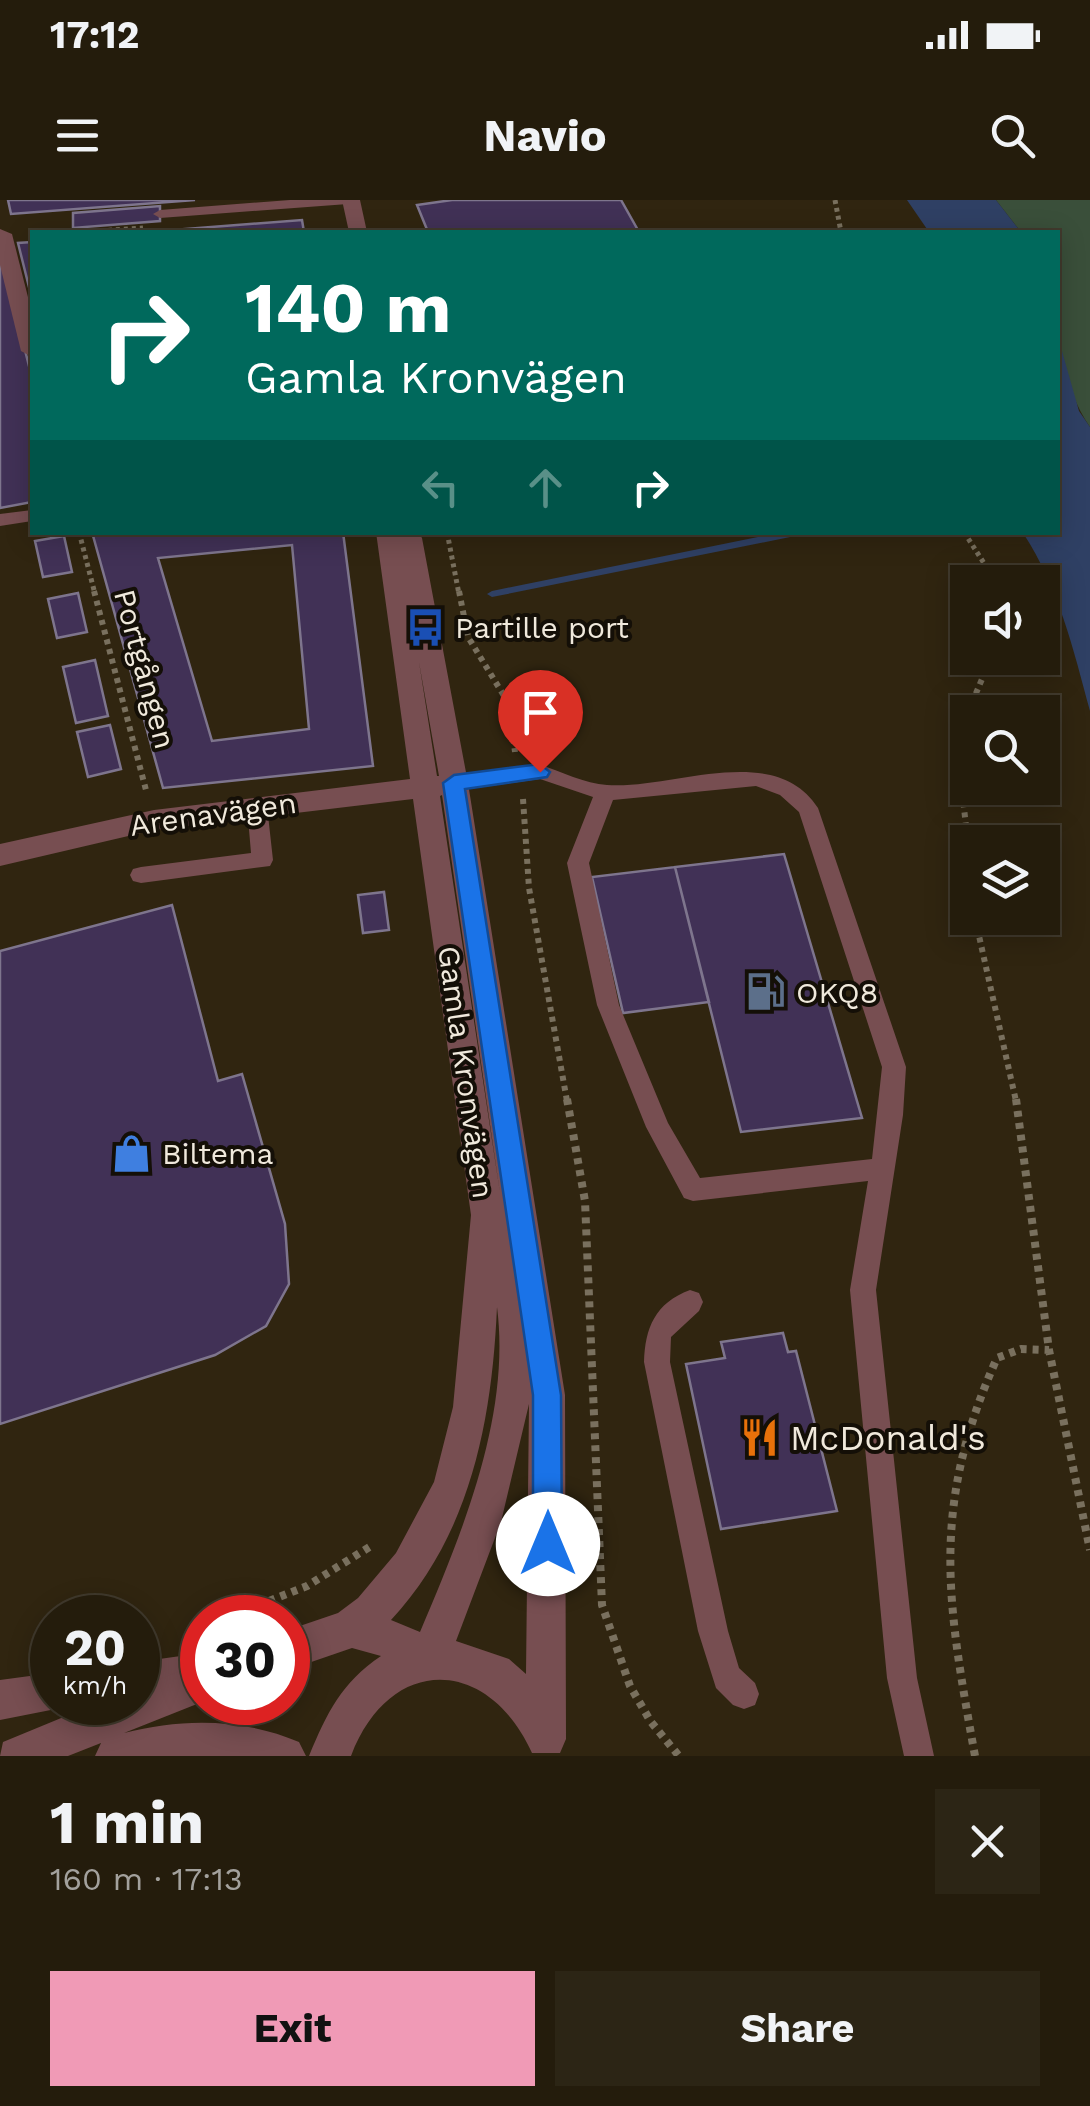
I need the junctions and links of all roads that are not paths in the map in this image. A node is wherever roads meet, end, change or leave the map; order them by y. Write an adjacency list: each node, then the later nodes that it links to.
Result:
1 (350, 200): 2 (lane); 5 (street)
2 (333, 201): 3 (lane); 4 (street)
3 (160, 214)
4 (338, 230)
5 (358, 230)
6 (1, 234): 7 (street)
7 (30, 344)
8 (30, 516): 9 (lane)
9 (0, 520)
10 (389, 535): 12 (street, Gamla Kronvägen)
11 (409, 535): 12 (street, Gamla Kronvägen)
12 (441, 786): 13 (lane); 14 (street, Arenavägen); 18 (street, Gamla Kronvägen); 27 (street, Gamla Kronvägen)
13 (606, 794): 17 (lane); 17 (lane)
14 (257, 806): 15 (street, Arenavägen); 16 (lane)
15 (0, 854)
16 (141, 875)
17 (880, 1169): 32 (lane)
18 (486, 1212): 20 (street); 22 (street, Gamla Kronvägen)
19 (690, 1302): 24 (lane)
20 (351, 1628): 21 (street); 22 (street)
21 (310, 1642)
22 (429, 1658): 27 (street); 31 (street)
23 (180, 1691): 28 (street)
24 (744, 1694)
25 (30, 1696): 26 (street)
26 (0, 1700)
27 (547, 1748)
28 (17, 1756)
29 (116, 1756): 30 (street)
30 (285, 1756)
31 (330, 1756)
32 (919, 1756)

